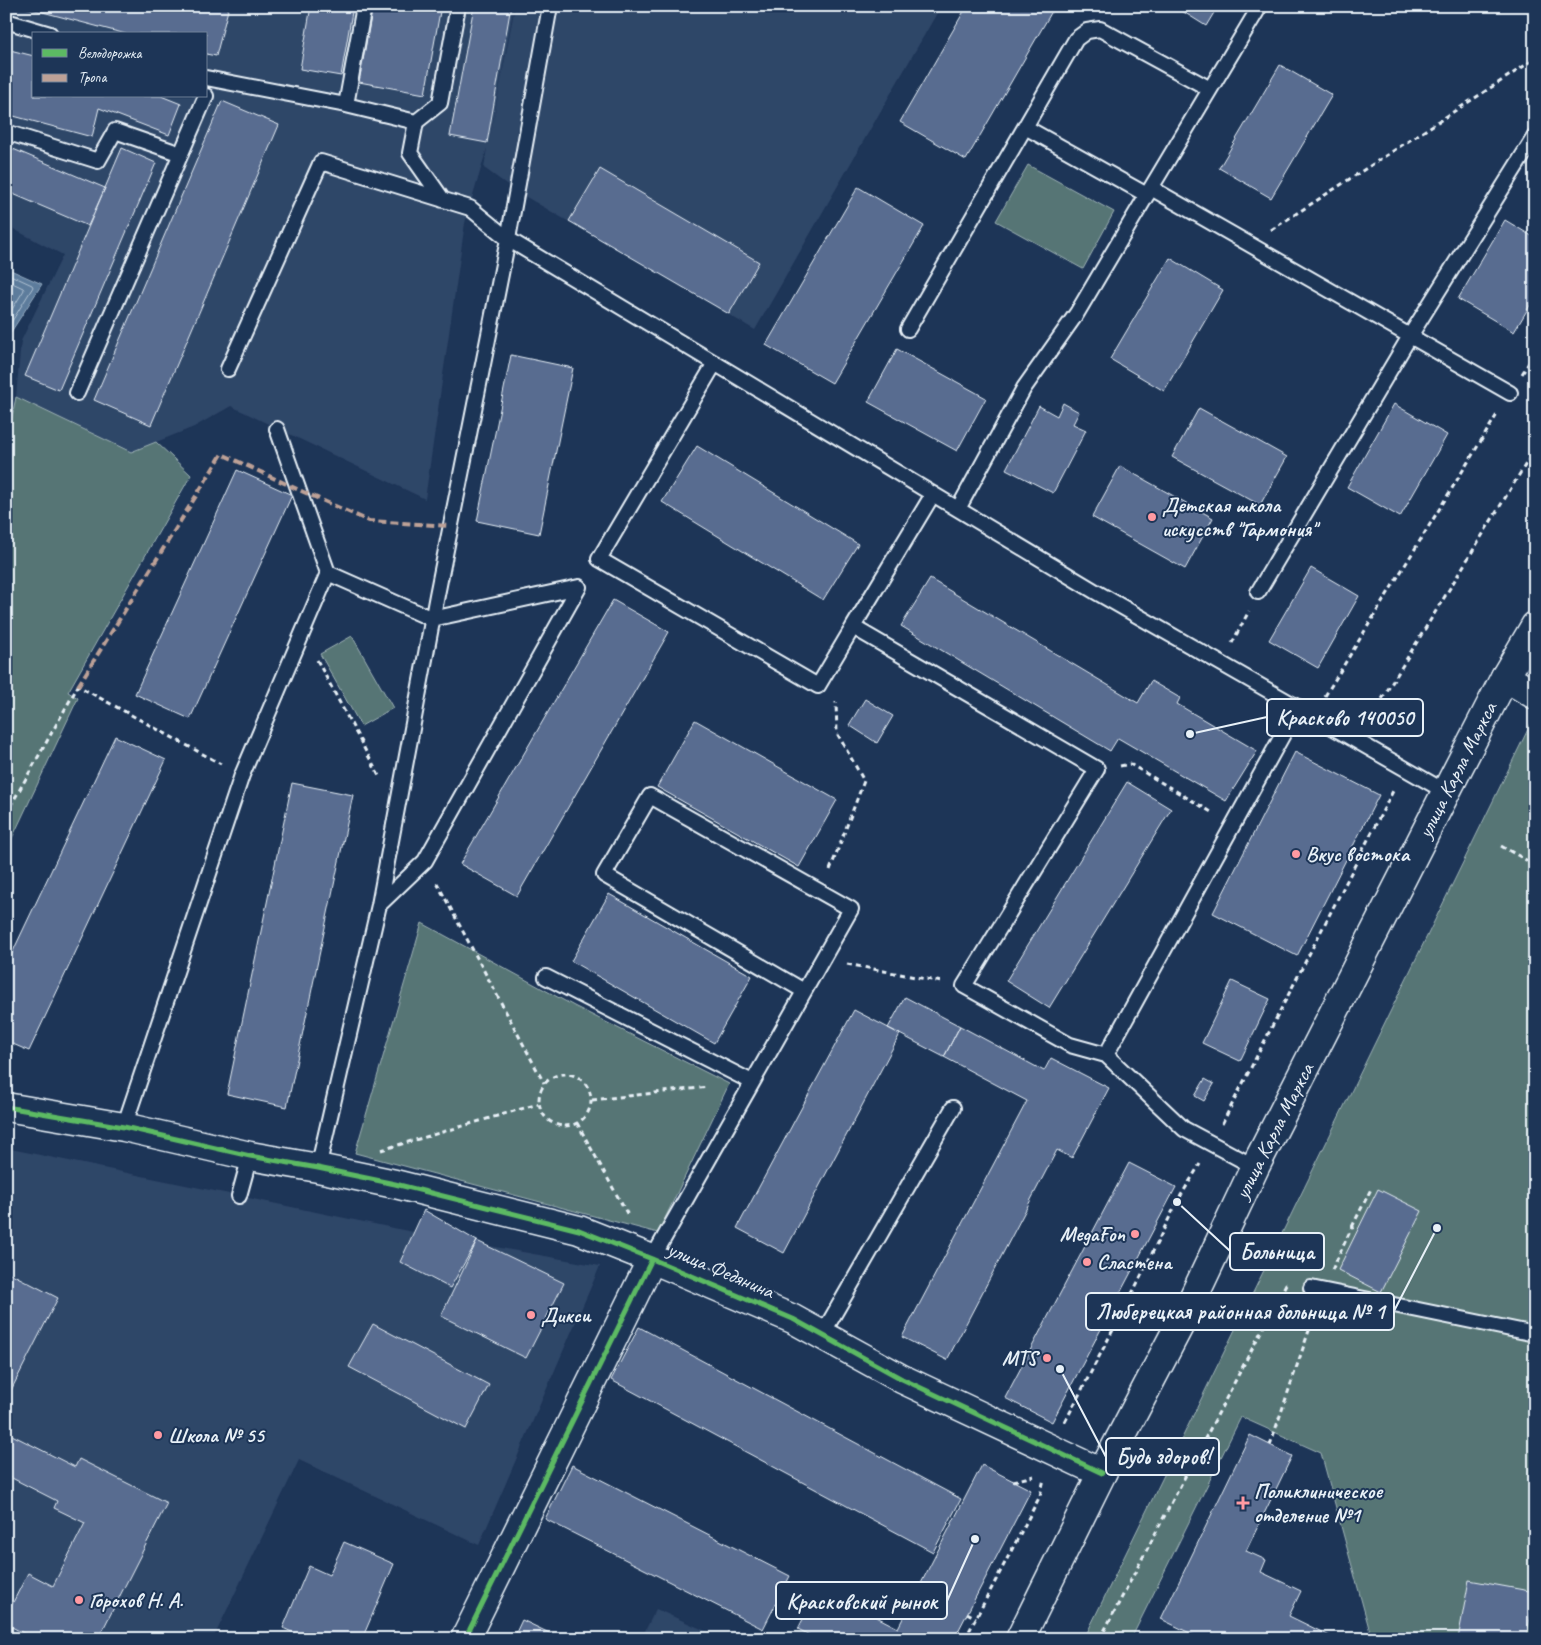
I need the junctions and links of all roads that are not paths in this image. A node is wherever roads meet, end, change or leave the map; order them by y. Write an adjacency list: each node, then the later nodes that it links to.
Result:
1 (364, 6): 10 (lane)
2 (458, 6): 11 (lane)
3 (550, 6): 18 (lane)
4 (1260, 6): 8 (lane)
5 (6, 21): 6 (lane)
6 (43, 32)
7 (210, 79): 10 (lane)
8 (1210, 90): 12 (lane); 16 (lane)
9 (205, 98): 15 (lane)
10 (346, 105): 11 (lane)
11 (416, 122): 17 (lane)
12 (1025, 127): 16 (lane); 19 (lane)
13 (6, 132): 15 (lane)
14 (1535, 136): 20 (lane)
15 (181, 154): 23 (lane)
16 (1149, 192): 20 (lane); 27 (lane)
17 (443, 200): 18 (lane); 22 (lane)
18 (508, 239): 21 (lane); 30 (lane)
19 (908, 329)
20 (1410, 336): 24 (lane); 29 (lane)
21 (715, 363): 26 (lane); 32 (lane)
22 (228, 369)
23 (77, 392)
24 (1510, 393)
25 (278, 429): 28 (lane)
26 (933, 494): 27 (lane); 32 (lane)
27 (958, 509): 35 (lane)
28 (328, 573): 30 (lane); 44 (lane)
29 (1258, 592)
30 (432, 619): 37 (lane); 37 (lane)
31 (1535, 626): 33 (street, улица Карла Маркса)
32 (853, 627): 40 (lane)
33 (1505, 677): 34 (street); 36 (street, улица Карла Маркса)
34 (1535, 695)
35 (1298, 707): 36 (lane); 40 (lane)
36 (1446, 792): 46 (street, улица Карла Маркса)
37 (379, 905): 47 (lane)
38 (546, 977): 41 (lane)
39 (804, 991): 39 (lane, улица Федянина); 41 (lane, улица Федянина)
40 (1106, 1055): 46 (lane)
41 (752, 1082): 49 (lane, улица Федянина)
42 (6, 1107): 44 (street)
43 (954, 1108): 52 (lane)
44 (124, 1127): 45 (street)
45 (250, 1156): 47 (street); 48 (lane)
46 (1255, 1167): 53 (street, улица Карла Маркса)
47 (318, 1168): 49 (street)
48 (239, 1196)
49 (652, 1259): 52 (street, улица Федянина); 54 (street, улица Федянина)
50 (1316, 1290): 51 (lane)
51 (1535, 1334)
52 (822, 1335): 53 (street, улица Федянина)
53 (1102, 1473): 55 (street, улица Карла Маркса)
54 (465, 1639)
55 (1020, 1639)

